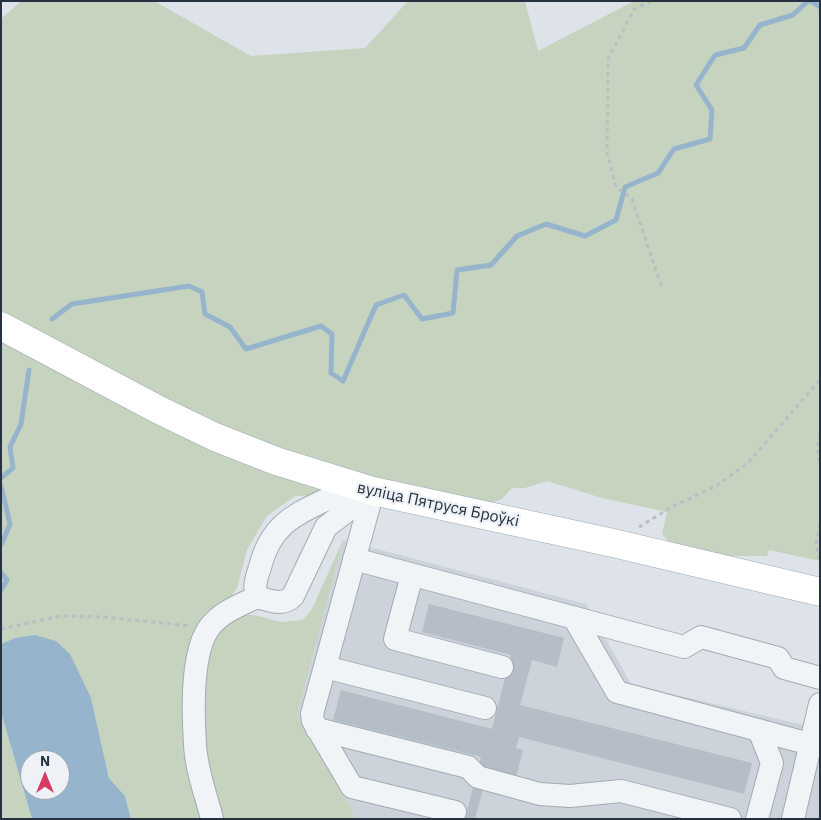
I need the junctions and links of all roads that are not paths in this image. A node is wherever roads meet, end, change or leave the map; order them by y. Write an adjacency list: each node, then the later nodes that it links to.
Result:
1 (1, 326): 2 (main road, вуліца Пятруся Броўкі)
2 (362, 488): 3 (lane); 5 (main road, вуліца Пятруся Броўкі); 6 (lane); 6 (lane)
3 (354, 559): 4 (lane); 8 (lane)
4 (412, 575): 7 (lane); 9 (lane)
5 (817, 579)
6 (257, 597): 17 (lane)
7 (574, 618): 10 (lane); 14 (lane)
8 (325, 667): 12 (lane); 13 (lane)
9 (502, 667)
10 (820, 678)
11 (820, 704): 15 (lane)
12 (485, 708)
13 (317, 729): 16 (lane); 18 (lane)
14 (759, 730): 15 (lane); 19 (lane)
15 (810, 744): 20 (lane)
16 (455, 812)
17 (212, 819)
18 (730, 819)
19 (757, 819)
20 (793, 819)

